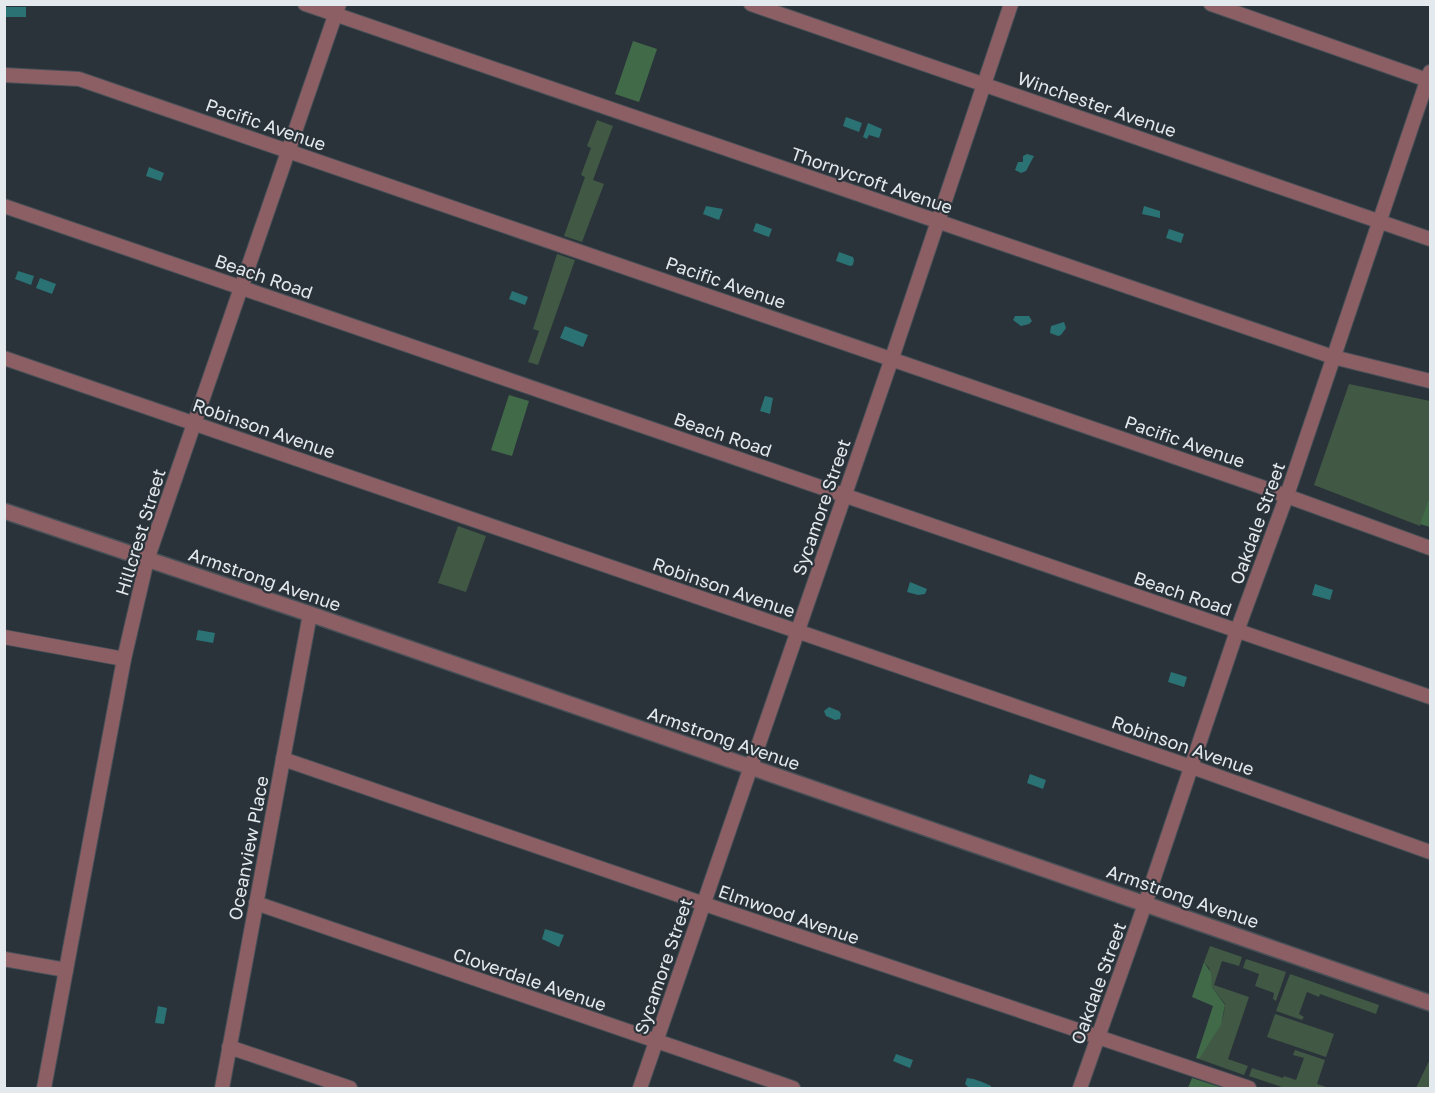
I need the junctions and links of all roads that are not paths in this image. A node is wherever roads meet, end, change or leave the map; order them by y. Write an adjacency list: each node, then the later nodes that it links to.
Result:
1 (305, 4): 5 (street, Thornycroft Avenue)
2 (751, 4): 8 (street, Winchester Avenue)
3 (1011, 4): 8 (street, Sycamore Street)
4 (1211, 4): 7 (street)
5 (337, 10): 9 (street, Hillcrest Street); 11 (street, Thornycroft Avenue)
6 (4, 75): 9 (street, Pacific Avenue)
7 (1430, 77): 12 (street, Oakdale Street)
8 (984, 85): 11 (street, Sycamore Street); 12 (street, Winchester Avenue)
9 (288, 151): 14 (street, Hillcrest Street); 17 (street, Pacific Avenue)
10 (4, 206): 14 (street, Beach Road)
11 (937, 221): 15 (street, Thornycroft Avenue); 17 (street, Sycamore Street)
12 (1380, 221): 13 (street, Winchester Avenue); 15 (street, Oakdale Street)
13 (1431, 239)
14 (241, 287): 19 (street, Hillcrest Street); 20 (street, Beach Road)
15 (1333, 357): 18 (street, Thornycroft Avenue); 21 (street, Oakdale Street)
16 (4, 358): 19 (street, Robinson Avenue)
17 (892, 358): 20 (street, Sycamore Street); 21 (street, Pacific Avenue)
18 (1431, 381)
19 (195, 423): 24 (street, Hillcrest Street); 26 (street, Robinson Avenue)
20 (845, 495): 26 (street, Sycamore Street); 27 (street, Beach Road)
21 (1287, 495): 23 (street, Pacific Avenue); 27 (street, Oakdale Street)
22 (4, 511): 24 (street, Armstrong Avenue)
23 (1431, 548)
24 (147, 560): 25 (street, Armstrong Avenue); 29 (street, Hillcrest Street)
25 (310, 614): 31 (street, Oceanview Place); 33 (street, Armstrong Avenue)
26 (797, 631): 32 (street, Robinson Avenue); 33 (street, Sycamore Street)
27 (1237, 631): 30 (street, Beach Road); 32 (street, Oakdale Street)
28 (4, 637): 29 (street)
29 (124, 659): 39 (street, Hillcrest Street)
30 (1431, 697)
31 (283, 759): 35 (street, Oceanview Place); 36 (street, Elmwood Avenue)
32 (1192, 767): 34 (street, Robinson Avenue); 37 (street, Oakdale Street)
33 (750, 768): 36 (street, Sycamore Street); 37 (street, Armstrong Avenue)
34 (1431, 852)
35 (256, 903): 42 (street, Cloverdale Avenue); 43 (street, Oceanview Place)
36 (704, 904): 41 (street, Elmwood Avenue); 42 (street, Sycamore Street)
37 (1145, 904): 40 (street, Armstrong Avenue); 41 (street, Oakdale Street)
38 (4, 959): 39 (street)
39 (66, 970): 44 (street, Hillcrest Street)
40 (1431, 1003)
41 (1097, 1038): 49 (street, Oakdale Street); 50 (street, Elmwood Avenue)
42 (656, 1041): 47 (street, Sycamore Street); 48 (street, Cloverdale Avenue)
43 (229, 1047): 45 (street, Oceanview Place); 46 (street)
44 (44, 1089)
45 (222, 1089)
46 (350, 1089)
47 (640, 1089)
48 (793, 1089)
49 (1080, 1089)
50 (1249, 1089)

